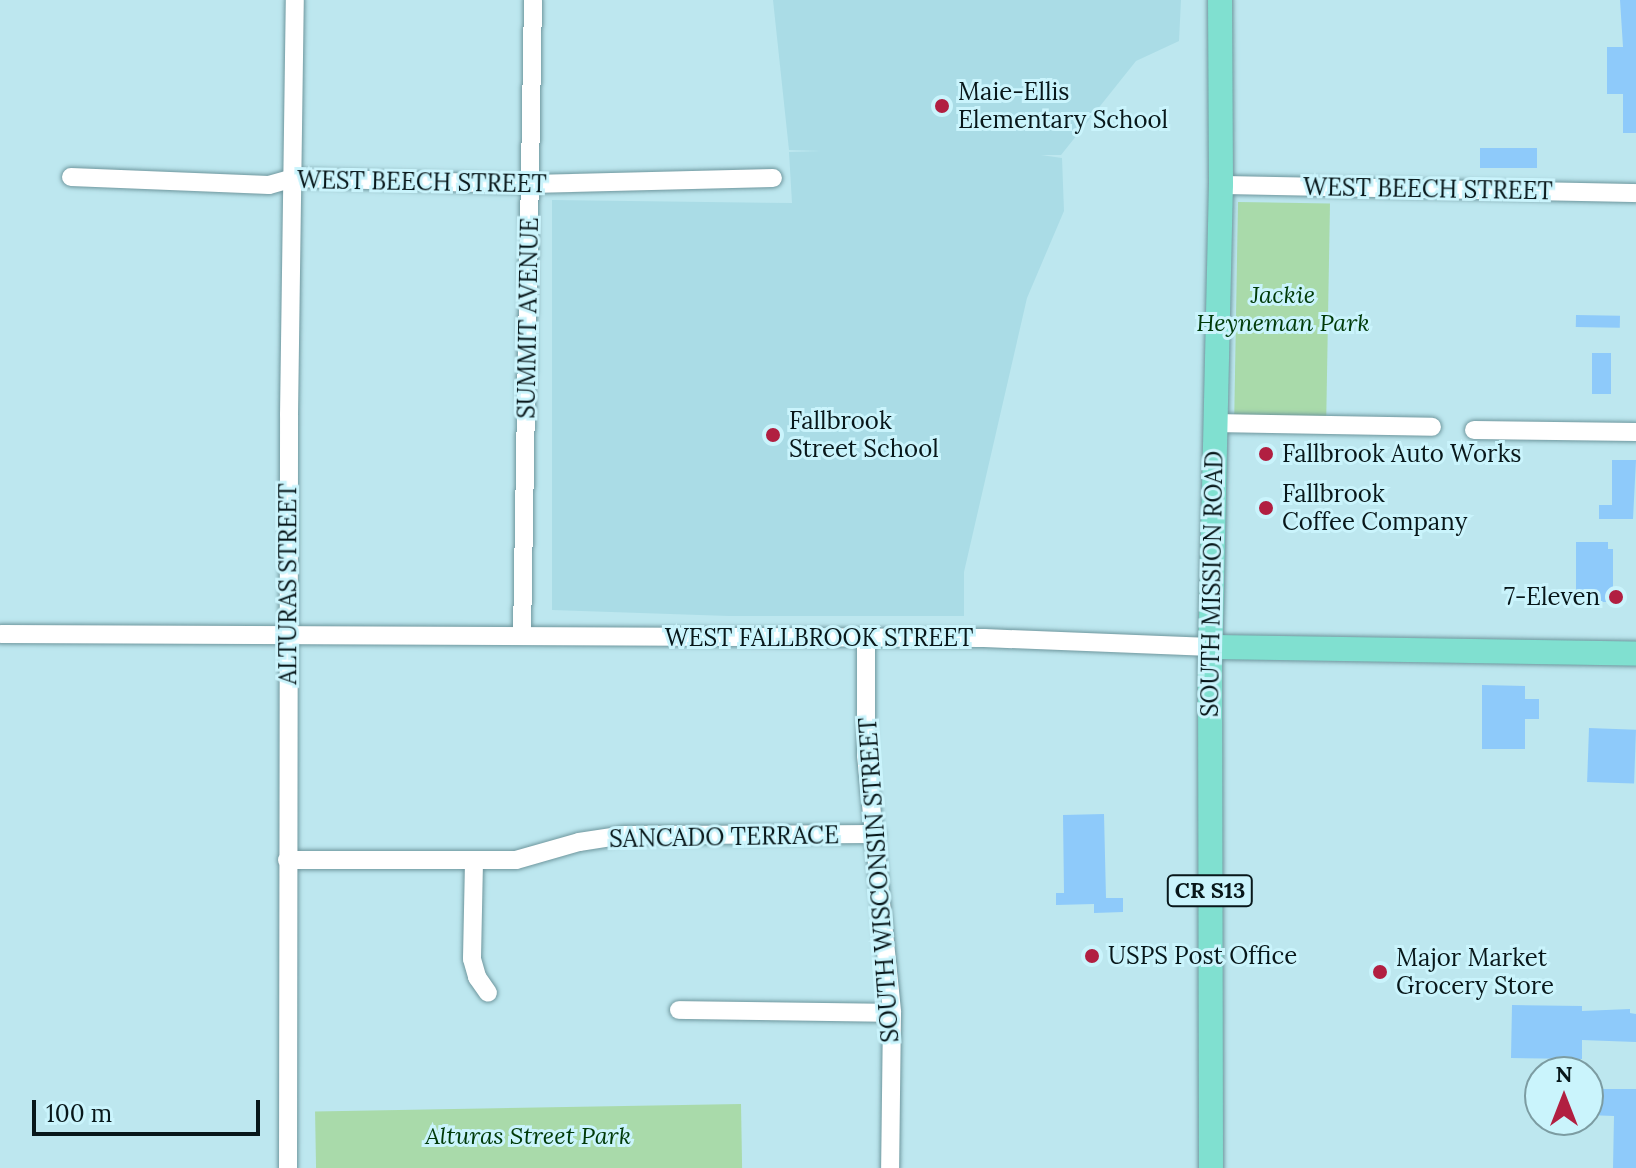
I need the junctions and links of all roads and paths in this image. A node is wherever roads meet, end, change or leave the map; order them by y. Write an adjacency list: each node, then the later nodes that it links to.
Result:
1 (295, 0): 5 (street, ALTURAS STREET)
2 (533, 0): 7 (street, SUMMIT AVENUE)
3 (1220, 0): 8 (main road, SOUTH MISSION ROAD / CR S13)
4 (71, 177): 5 (street, WEST BEECH STREET)
5 (294, 178): 7 (street, WEST BEECH STREET); 14 (street, ALTURAS STREET)
6 (773, 178): 7 (street, WEST BEECH STREET)
7 (530, 184): 16 (street, SUMMIT AVENUE)
8 (1221, 185): 9 (street, WEST BEECH STREET); 10 (main road, SOUTH MISSION ROAD / CR S13)
9 (1636, 193)
10 (1213, 423): 11 (street); 18 (main road, SOUTH MISSION ROAD / CR S13)
11 (1432, 427)
12 (1474, 430): 13 (street)
13 (1636, 432)
14 (289, 633): 15 (street, WEST FALLBROOK STREET); 16 (street, WEST FALLBROOK STREET); 21 (street, ALTURAS STREET)
15 (1, 634)
16 (522, 635): 17 (street, WEST FALLBROOK STREET)
17 (866, 639): 18 (street, WEST FALLBROOK STREET); 20 (street, SOUTH WISCONSIN STREET)
18 (1211, 647): 19 (main road, WEST FALLBROOK STREET); 28 (main road, SOUTH MISSION ROAD / CR S13)
19 (1636, 654)
20 (876, 834): 22 (street, SANCADO TERRACE); 25 (street, SOUTH WISCONSIN STREET)
21 (287, 860): 22 (street, SANCADO TERRACE); 26 (street, ALTURAS STREET)
22 (474, 862): 23 (street)
23 (488, 993)
24 (679, 1010): 25 (street)
25 (892, 1013): 27 (street, SOUTH WISCONSIN STREET)
26 (288, 1168)
27 (890, 1168)
28 (1211, 1168)

